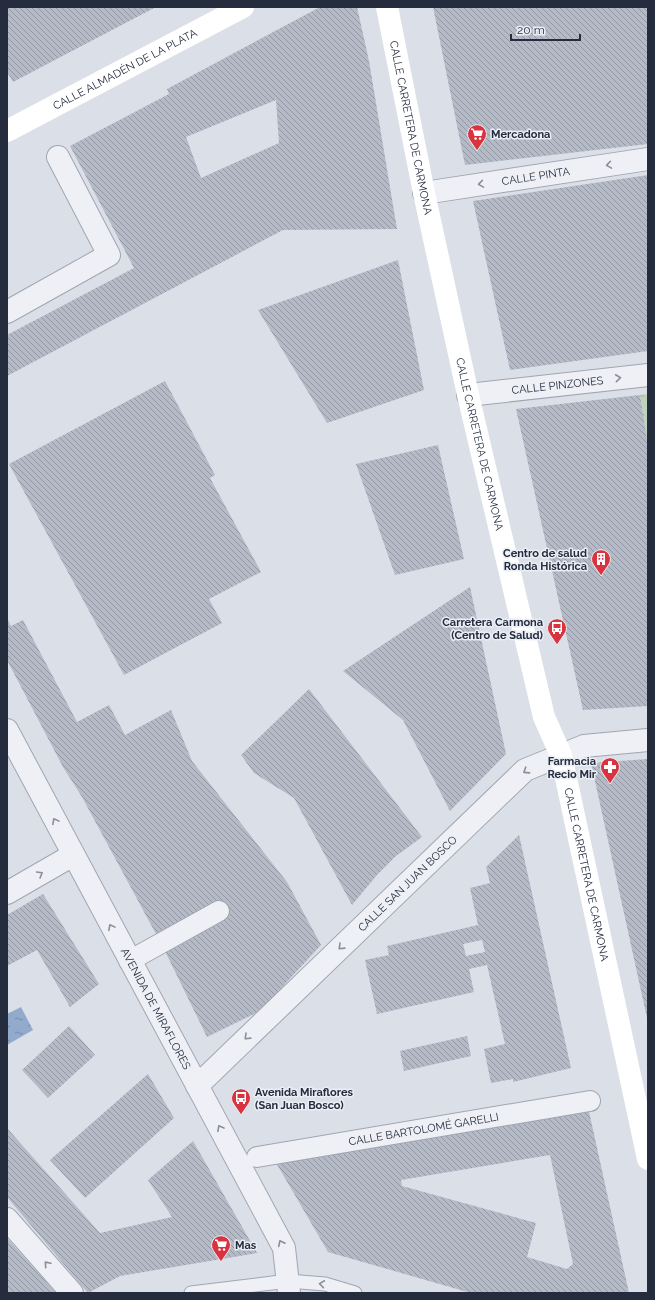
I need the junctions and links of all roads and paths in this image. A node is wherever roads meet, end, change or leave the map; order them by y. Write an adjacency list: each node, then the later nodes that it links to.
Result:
1 (243, 7): 3 (main road, CALLE ALMADÉN DE LA PLATA)
2 (387, 7): 6 (main road, CALLE CARRETERA DE CARMONA)
3 (7, 131)
4 (58, 157): 7 (street)
5 (648, 159): 6 (street, CALLE PINTA, one-way to 6)
6 (424, 193): 9 (main road, CALLE CARRETERA DE CARMONA)
7 (7, 312)
8 (648, 375): 9 (street, CALLE PINZONES, one-way to 8)
9 (468, 395): 12 (main road, CALLE CARRETERA DE CARMONA)
10 (7, 730): 13 (street, AVENIDA DE MIRAFLORES, one-way to 10)
11 (648, 740): 12 (street, CALLE SAN JUAN BOSCO)
12 (561, 755): 17 (street, CALLE SAN JUAN BOSCO, one-way to 17); 20 (main road, CALLE CARRETERA DE CARMONA)
13 (73, 855): 14 (street, one-way to 13); 16 (street, AVENIDA DE MIRAFLORES, one-way to 13)
14 (7, 893)
15 (219, 911): 16 (street)
16 (129, 961): 17 (street, AVENIDA DE MIRAFLORES)
17 (197, 1086): 22 (street, AVENIDA DE MIRAFLORES, one-way to 17)
18 (590, 1101): 19 (street, CALLE BARTOLOMÉ GARELLI)
19 (257, 1157)
20 (648, 1159)
21 (7, 1219): 23 (street, one-way to 21)
22 (288, 1287): 24 (lane); 25 (lane, one-way to 22)
23 (72, 1293)
24 (191, 1293)
25 (355, 1293)

